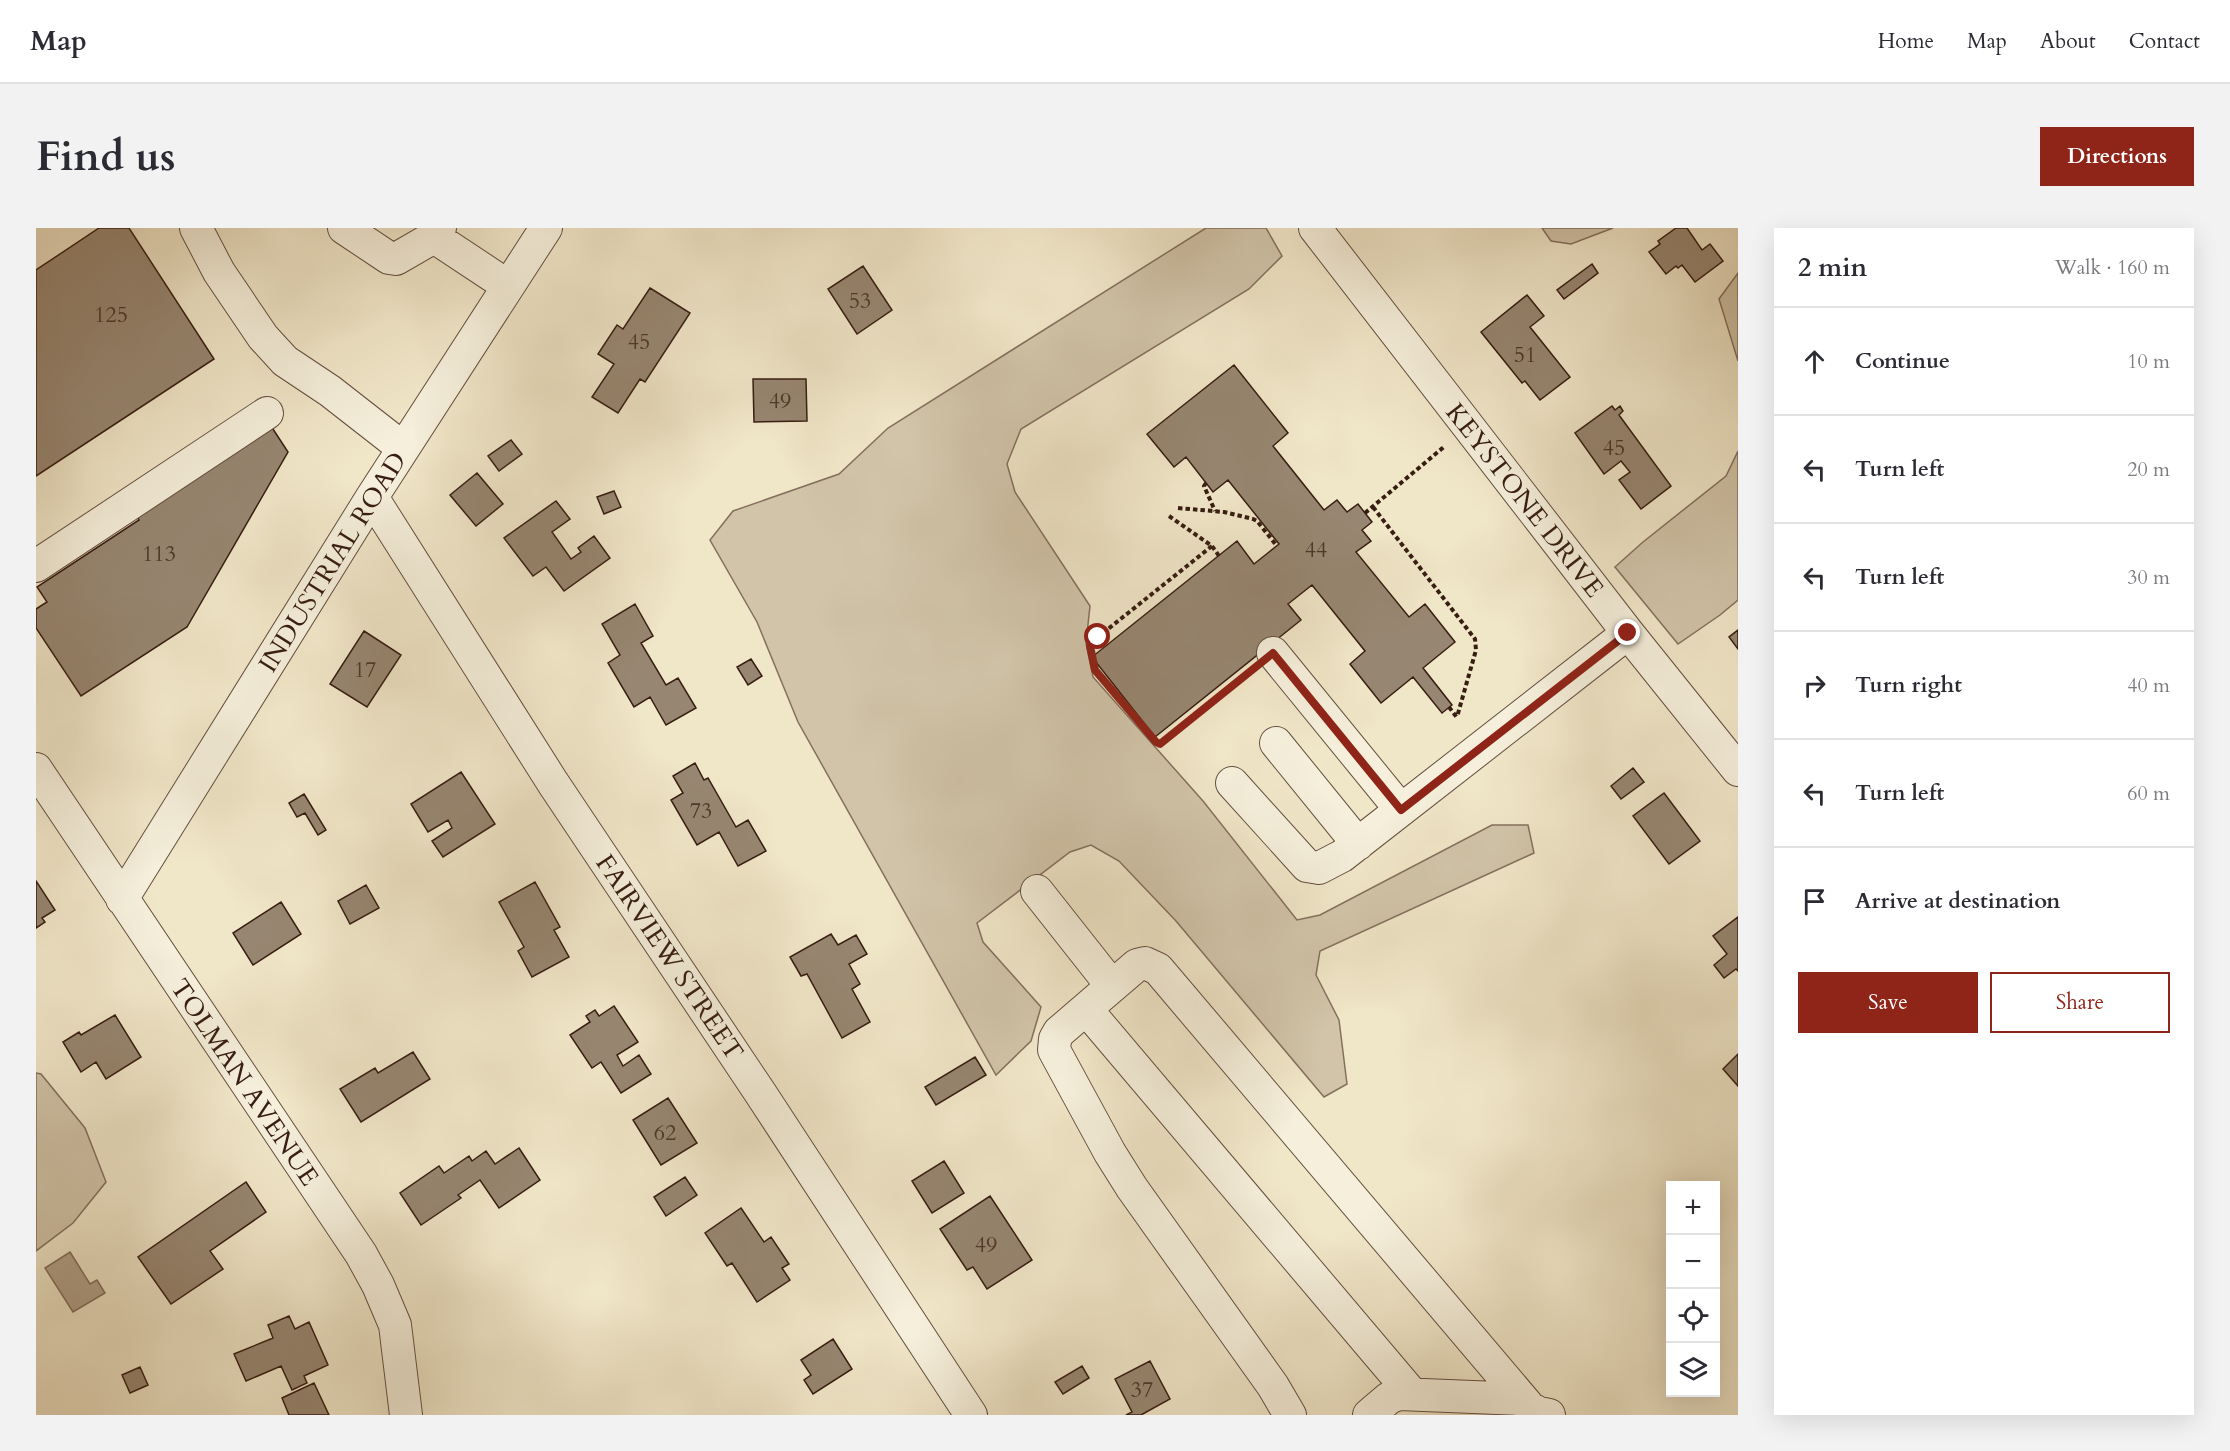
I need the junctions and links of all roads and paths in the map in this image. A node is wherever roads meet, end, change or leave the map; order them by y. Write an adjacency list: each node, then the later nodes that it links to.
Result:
1 (196, 228): 9 (street)
2 (344, 228): 5 (street)
3 (546, 228): 6 (street, INDUSTRIAL ROAD)
4 (1315, 228): 8 (street, KEYSTONE DRIVE)
5 (437, 233): 6 (street)
6 (508, 286): 9 (street, INDUSTRIAL ROAD)
7 (267, 413): 18 (street)
8 (1468, 426): 12 (path); 19 (street, KEYSTONE DRIVE)
9 (403, 448): 11 (street, INDUSTRIAL ROAD)
10 (1206, 483): 13 (path)
11 (372, 497): 29 (street, INDUSTRIAL ROAD); 35 (street, FAIRVIEW STREET)
12 (1373, 507): 14 (path); 21 (path)
13 (1215, 511): 15 (path); 16 (path)
14 (1365, 513)
15 (1212, 546): 17 (path); 20 (path)
16 (1277, 546)
17 (1219, 556)
18 (36, 566)
19 (1628, 633): 24 (street, KEYSTONE DRIVE); 26 (street)
20 (1273, 653): 26 (street)
21 (1456, 717)
22 (1276, 743): 27 (street)
23 (36, 769): 29 (street, TOLMAN AVENUE)
24 (1738, 770)
25 (1232, 783): 27 (street)
26 (1401, 810): 27 (street)
27 (1358, 843)
28 (1037, 891): 30 (street)
29 (122, 898): 34 (street, TOLMAN AVENUE)
30 (1112, 986): 31 (street); 33 (street)
31 (1086, 1009): 32 (street); 36 (street)
32 (1412, 1394): 33 (street); 37 (street)
33 (1522, 1399): 38 (street)
34 (405, 1415)
35 (971, 1415)
36 (1290, 1415)
37 (1369, 1415)
38 (1549, 1415)

